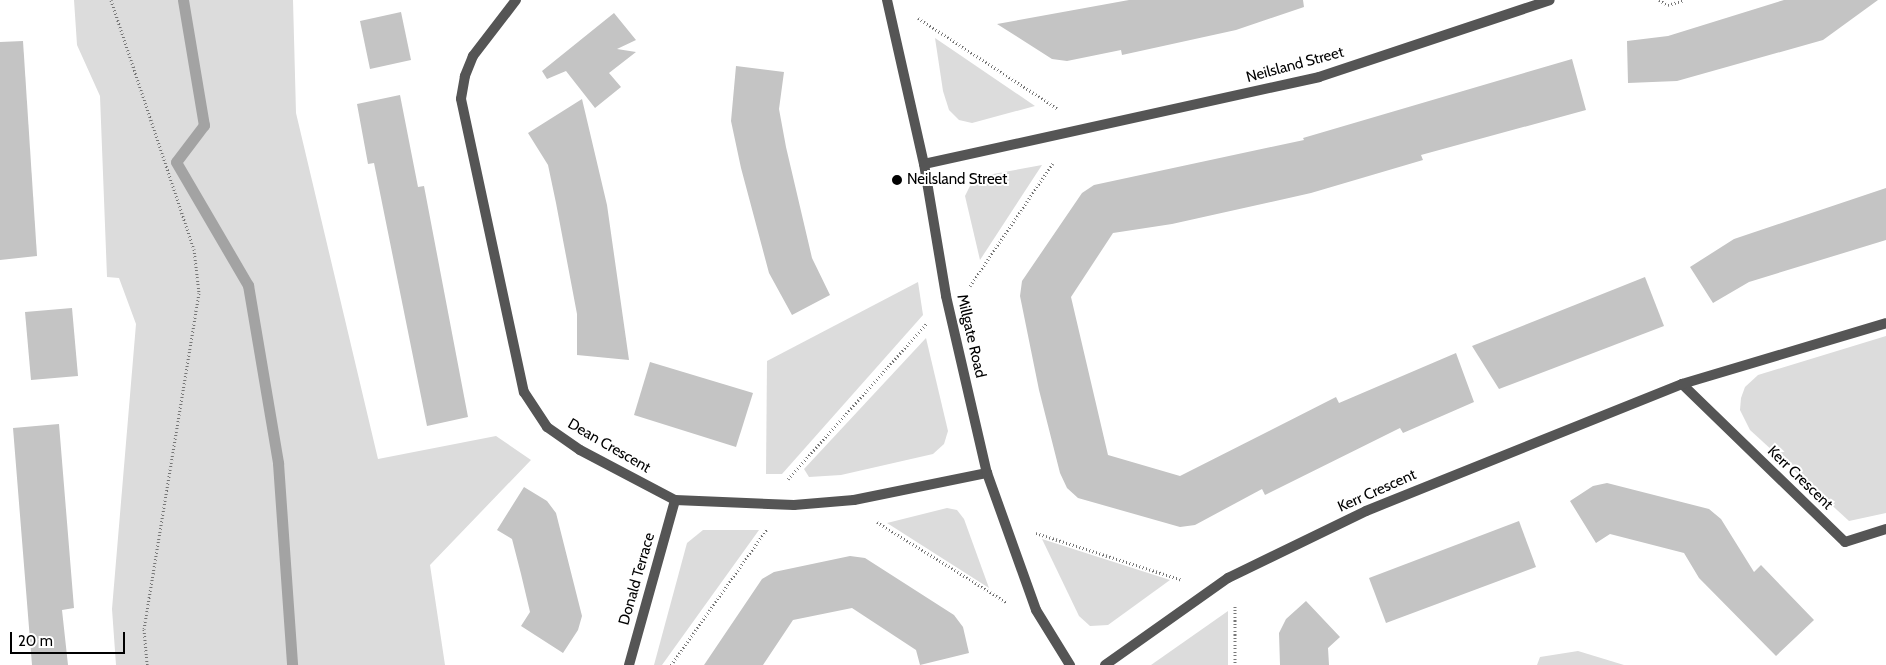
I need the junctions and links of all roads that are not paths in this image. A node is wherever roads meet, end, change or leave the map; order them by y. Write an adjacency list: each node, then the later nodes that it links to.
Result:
1 (516, 0): 8 (street, Dean Crescent)
2 (887, 0): 4 (street, Millgate Road)
3 (1550, 0): 4 (street, Neilsland Street)
4 (924, 164): 7 (street, Millgate Road)
5 (1886, 323): 6 (street, Kerr Crescent)
6 (1682, 384): 9 (street, Kerr Crescent); 12 (street, Kerr Crescent)
7 (987, 473): 8 (street, Dean Crescent); 11 (street, Millgate Road)
8 (675, 500): 10 (street, Donald Terrace)
9 (1886, 529)
10 (629, 665)
11 (1070, 665)
12 (1104, 665)

